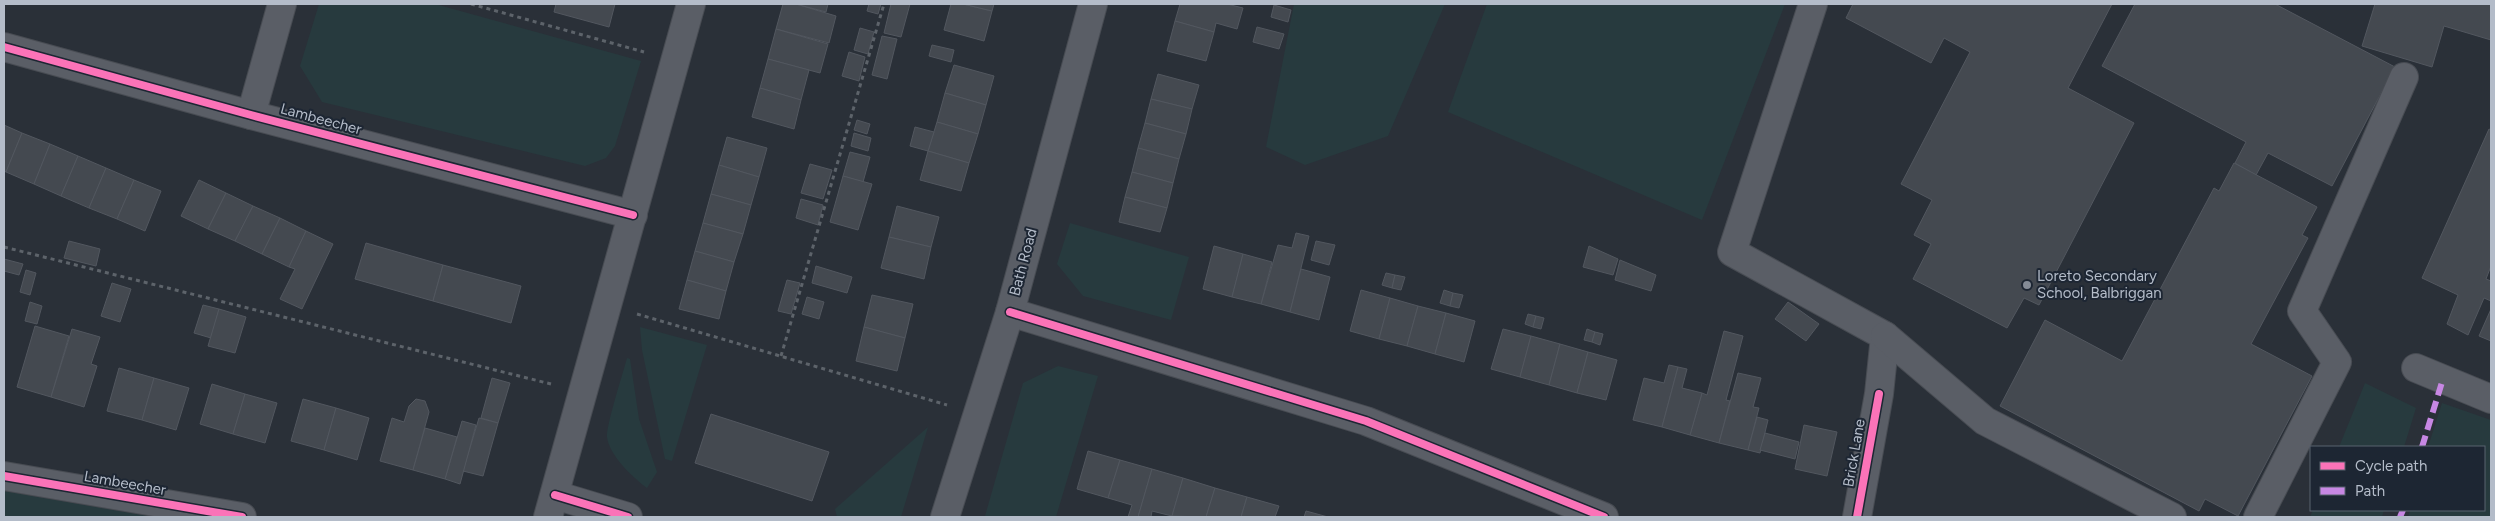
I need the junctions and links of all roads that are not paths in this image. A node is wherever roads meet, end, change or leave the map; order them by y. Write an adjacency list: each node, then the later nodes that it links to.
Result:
1 (282, 4): 7 (street)
2 (691, 4): 8 (street)
3 (1093, 4): 9 (street, Bath Road)
4 (1813, 4): 10 (street)
5 (4, 47): 7 (street, Lambeecher)
6 (2404, 77): 21 (street)
7 (251, 115): 8 (street, Lambeecher)
8 (632, 215): 14 (street)
9 (1010, 312): 17 (street, Bath Road); 18 (street)
10 (1885, 336): 19 (street, Brick Lane); 20 (street)
11 (2416, 368): 12 (street)
12 (2491, 399)
13 (4, 476): 15 (street, Lambeecher)
14 (552, 506): 16 (street)
15 (242, 517)
16 (628, 517)
17 (946, 517)
18 (1604, 517)
19 (1857, 517)
20 (2172, 517)
21 (2258, 517)

